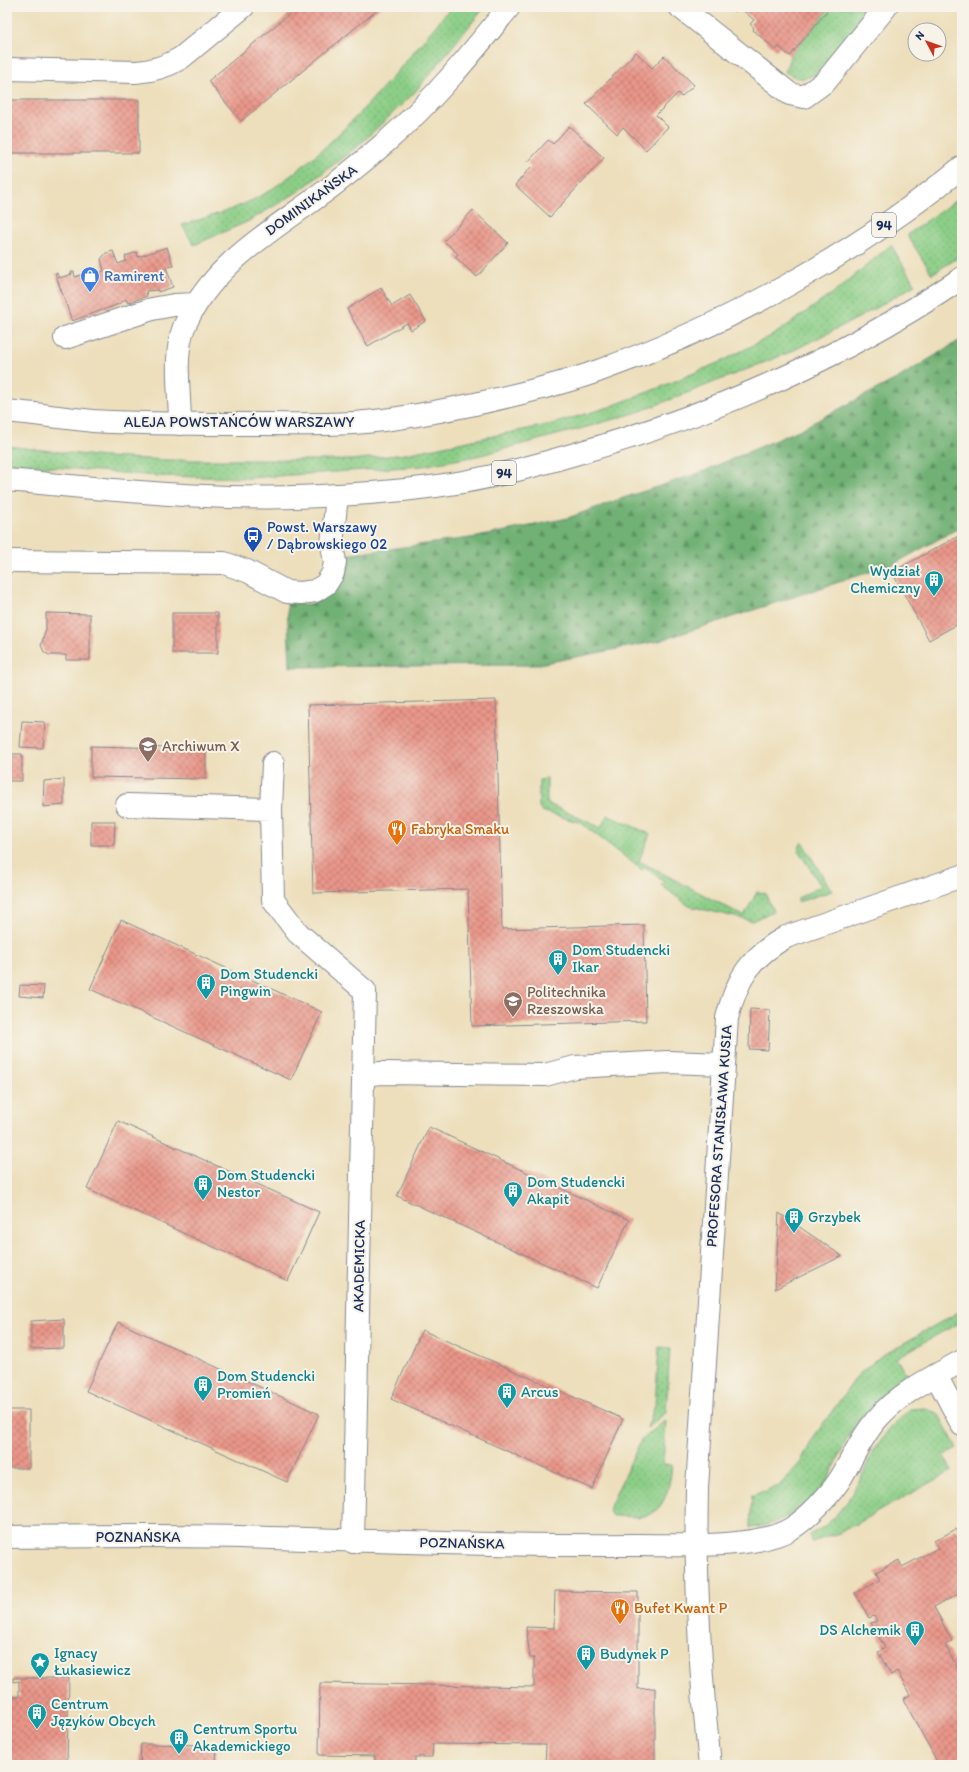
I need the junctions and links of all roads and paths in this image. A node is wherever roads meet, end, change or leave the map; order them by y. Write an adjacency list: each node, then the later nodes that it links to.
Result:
1 (243, 7): 5 (street)
2 (510, 7): 8 (street, DOMINIKAŃSKA)
3 (680, 7): 4 (street)
4 (886, 7)
5 (7, 68)
6 (962, 167): 11 (street, ALEJA POWSTAŃCÓW WARSZAWY / 94)
7 (962, 278): 13 (street, 94)
8 (196, 304): 9 (street); 11 (street, DOMINIKAŃSKA)
9 (66, 338)
10 (7, 411): 11 (street, ALEJA POWSTAŃCÓW WARSZAWY / 94)
11 (180, 424)
12 (7, 480): 13 (street, 94)
13 (337, 495): 14 (street)
14 (7, 561)
15 (273, 763): 17 (street)
16 (127, 805): 17 (street)
17 (271, 809): 20 (street, AKADEMICKA)
18 (962, 876): 19 (street, PROFESORA STANISŁAWA KUSIA)
19 (724, 1064): 20 (street); 26 (street, PROFESORA STANISŁAWA KUSIA)
20 (364, 1075): 25 (street, AKADEMICKA)
21 (962, 1361): 22 (street, POZNAŃSKA)
22 (936, 1375): 23 (street); 26 (street, POZNAŃSKA)
23 (962, 1425)
24 (7, 1537): 25 (street, POZNAŃSKA)
25 (353, 1542): 26 (street, POZNAŃSKA)
26 (696, 1545): 27 (street)
27 (710, 1765)

